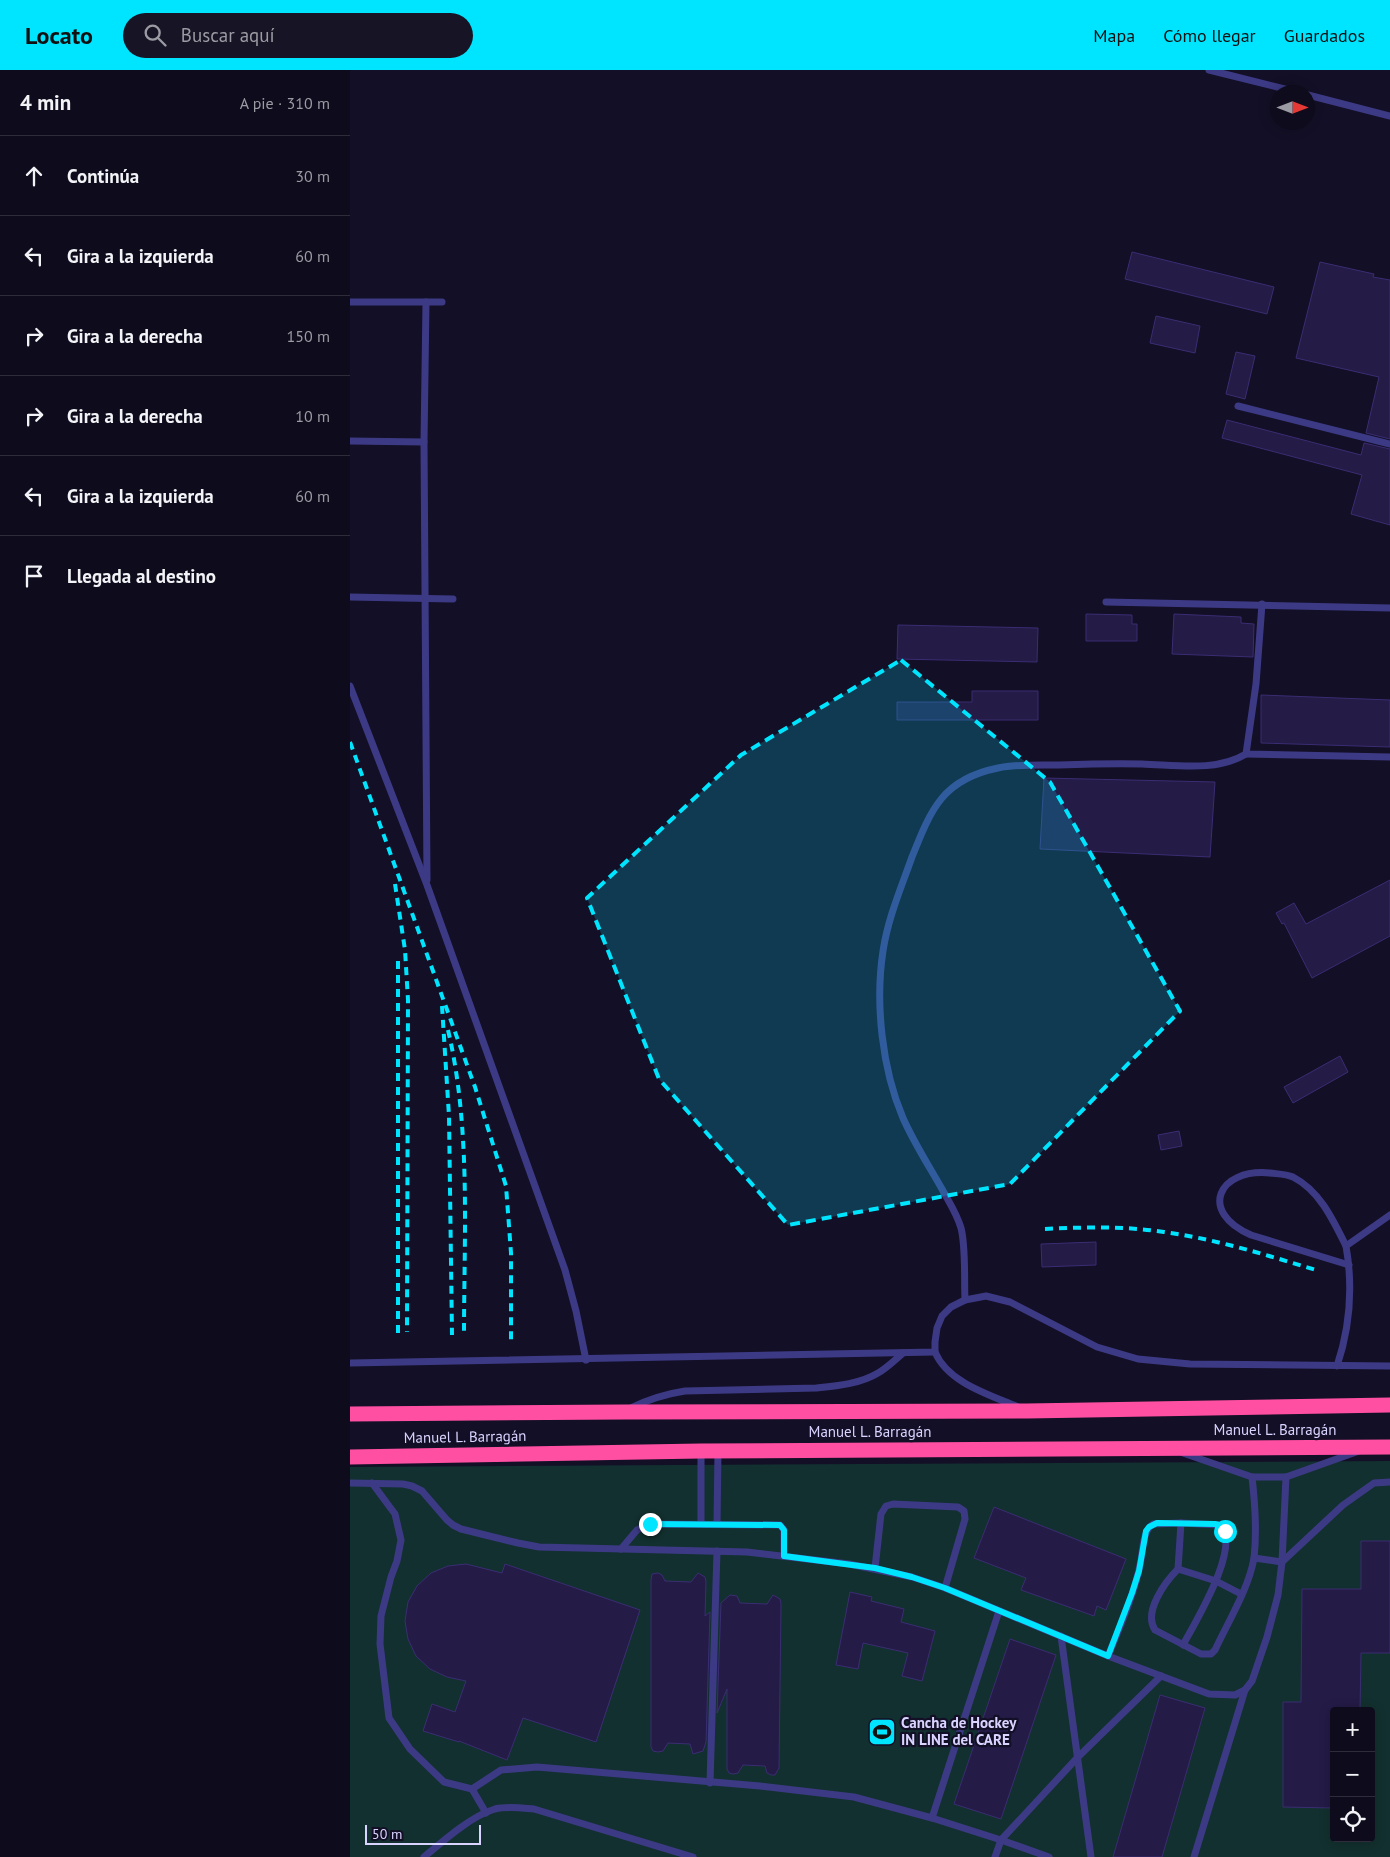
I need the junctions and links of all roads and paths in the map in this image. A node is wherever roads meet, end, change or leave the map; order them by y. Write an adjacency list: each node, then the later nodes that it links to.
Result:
1 (1209, 70): 2 (lane)
2 (1270, 85)
3 (1315, 97): 4 (lane)
4 (1390, 116)
5 (350, 302): 6 (lane)
6 (426, 302): 7 (lane); 10 (lane)
7 (442, 302)
8 (1238, 406): 11 (lane)
9 (350, 441): 10 (lane)
10 (424, 442): 13 (lane)
11 (1390, 444)
12 (350, 597): 13 (lane)
13 (426, 598): 14 (lane); 21 (lane)
14 (453, 599)
15 (1106, 602): 16 (lane)
16 (1262, 604): 17 (lane); 19 (lane)
17 (1390, 608)
18 (350, 686): 21 (lane)
19 (1246, 754): 20 (lane); 25 (lane)
20 (1390, 757)
21 (427, 885): 28 (lane)
22 (1390, 1215): 23 (lane)
23 (1346, 1246): 24 (lane); 24 (lane)
24 (1349, 1265): 30 (lane)
25 (965, 1300): 26 (lane); 30 (lane)
26 (935, 1352): 27 (lane); 33 (lane)
27 (903, 1353): 28 (lane); 34 (lane)
28 (586, 1360): 29 (lane)
29 (350, 1363)
30 (1336, 1366): 31 (lane)
31 (1390, 1366)
32 (1390, 1405): 33 (highway, Manuel L. Barragán)
33 (1027, 1411): 34 (highway, Manuel L. Barragán)
34 (624, 1412): 35 (highway, Manuel L. Barragán)
35 (350, 1414)
36 (1371, 1447): 37 (highway, Manuel L. Barragán); 38 (highway, Manuel L. Barragán); 43 (lane)
37 (1390, 1447)
38 (1170, 1448): 40 (highway, Manuel L. Barragán); 42 (lane)
39 (701, 1451): 40 (highway, Manuel L. Barragán); 41 (highway, Manuel L. Barragán); 47 (lane)
40 (718, 1451): 48 (lane)
41 (350, 1457)
42 (1252, 1477): 43 (lane); 53 (lane)
43 (1286, 1477): 54 (lane)
44 (1390, 1482): 54 (lane)
45 (350, 1483): 46 (lane)
46 (372, 1483): 50 (lane); 68 (lane)
47 (701, 1524): 48 (lane); 50 (lane)
48 (717, 1524): 52 (lane)
49 (1181, 1524): 56 (lane); 57 (lane); 63 (lane)
50 (621, 1548): 51 (lane)
51 (717, 1551): 52 (lane); 67 (lane)
52 (784, 1556): 55 (lane)
53 (1254, 1558): 54 (lane); 59 (lane)
54 (1282, 1562): 65 (lane)
55 (875, 1568): 58 (lane); 58 (lane)
56 (1178, 1569): 57 (lane); 62 (lane)
57 (1216, 1581): 59 (lane); 62 (lane)
58 (945, 1588): 60 (lane)
59 (1242, 1594): 62 (lane)
60 (999, 1611): 61 (lane); 70 (lane)
61 (1061, 1636): 63 (lane); 66 (lane)
62 (1183, 1645)
63 (1108, 1656): 64 (lane)
64 (1161, 1676): 65 (lane); 66 (lane)
65 (1245, 1690): 77 (lane)
66 (1078, 1757): 71 (lane); 76 (lane)
67 (710, 1782): 68 (lane); 70 (lane)
68 (472, 1789): 69 (lane)
69 (486, 1813): 72 (lane); 73 (lane)
70 (932, 1818): 71 (lane)
71 (1001, 1840): 74 (lane); 75 (lane)
72 (424, 1857)
73 (693, 1857)
74 (995, 1857)
75 (1049, 1857)
76 (1091, 1857)
77 (1194, 1857)

